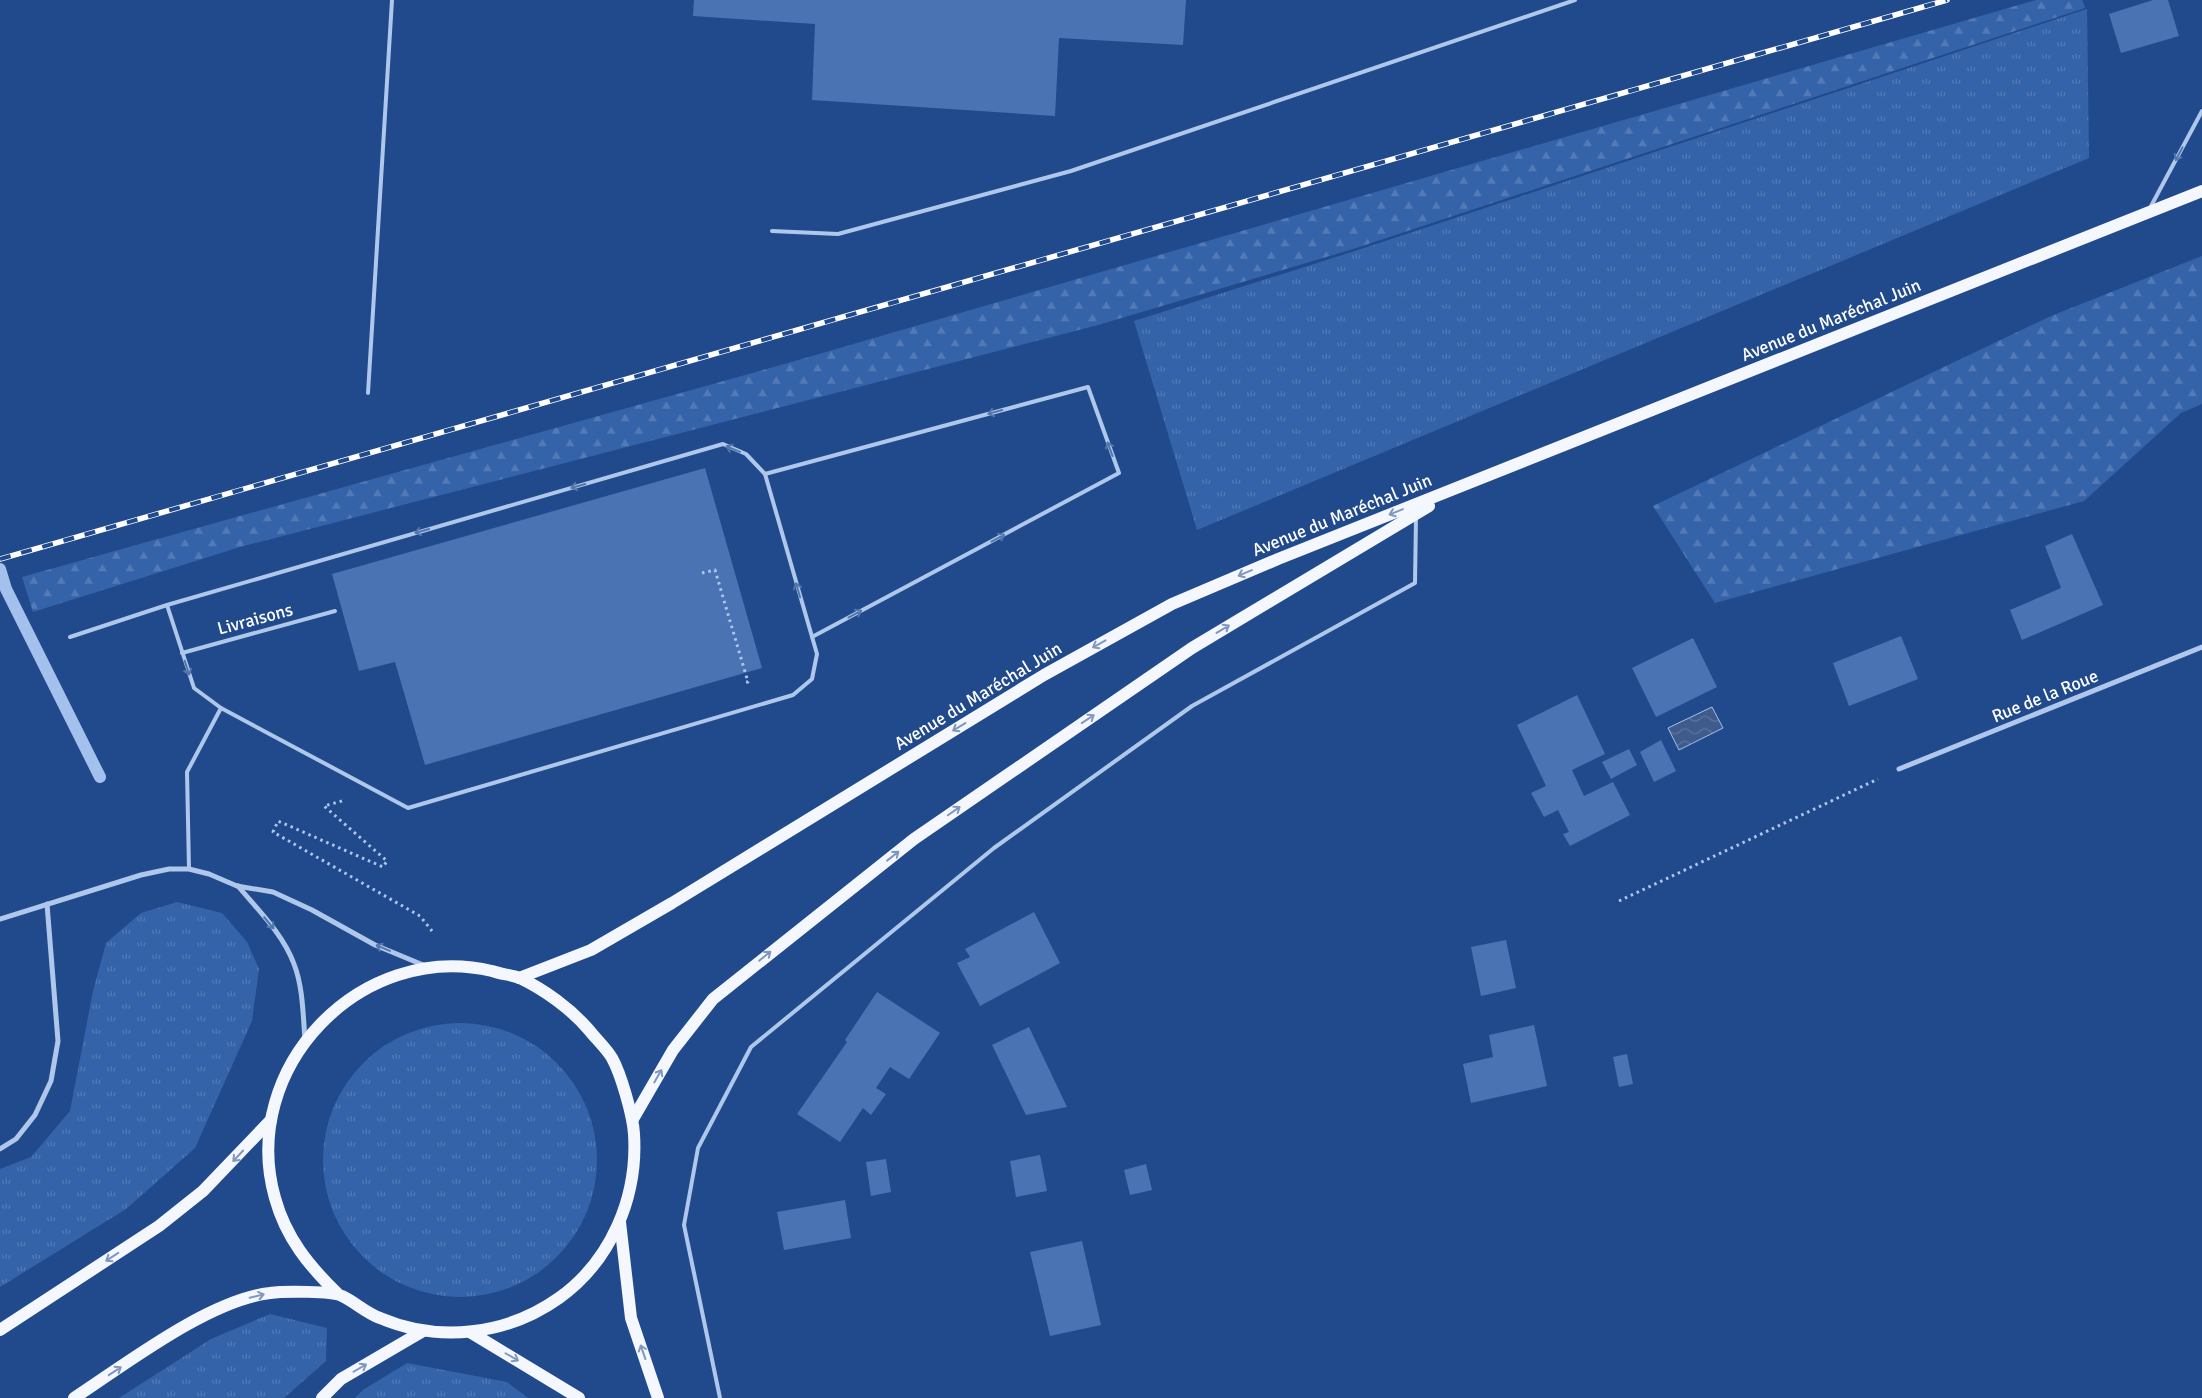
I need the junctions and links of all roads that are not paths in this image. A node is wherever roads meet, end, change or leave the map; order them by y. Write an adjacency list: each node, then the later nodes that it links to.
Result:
1 (392, 0): 7 (lane)
2 (1575, 0): 6 (lane)
3 (2202, 111): 5 (lane, one-way to 5)
4 (2202, 191): 5 (main road, Avenue du Maréchal Juin)
5 (2147, 213): 9 (main road, Avenue du Maréchal Juin)
6 (772, 231)
7 (368, 393)
8 (765, 474): 11 (lane, one-way to 11); 14 (lane, one-way to 8); 14 (lane, one-way to 8)
9 (1473, 481): 10 (main road, Avenue du Maréchal Juin); 24 (main road, Avenue du Maréchal Juin, one-way to 24)
10 (1416, 513): 26 (main road, Avenue du Maréchal Juin, one-way to 10); 38 (lane)
11 (167, 605): 13 (lane); 16 (lane)
12 (335, 611): 16 (lane, Livraisons)
13 (70, 637)
14 (812, 637): 17 (lane)
15 (2202, 648): 18 (street, Rue de la Roue)
16 (182, 653): 17 (lane, one-way to 17)
17 (221, 708): 19 (lane)
18 (1899, 769)
19 (189, 869): 20 (street); 21 (street)
20 (238, 886): 23 (street, one-way to 20); 25 (street, one-way to 25)
21 (47, 904): 22 (street); 28 (street)
22 (0, 920)
23 (428, 967): 24 (main road); 25 (main road)
24 (519, 978): 26 (main road)
25 (305, 1040): 27 (main road)
26 (633, 1118): 29 (main road)
27 (271, 1120): 30 (main road); 31 (main road, one-way to 31)
28 (0, 1149)
29 (620, 1222): 33 (main road); 37 (main road, one-way to 29)
30 (338, 1294): 32 (main road); 34 (main road, one-way to 30)
31 (0, 1330)
32 (423, 1331): 33 (main road); 35 (main road, one-way to 32)
33 (470, 1332): 36 (main road, one-way to 36)
34 (74, 1398)
35 (322, 1398)
36 (579, 1398)
37 (658, 1398)
38 (720, 1398)

